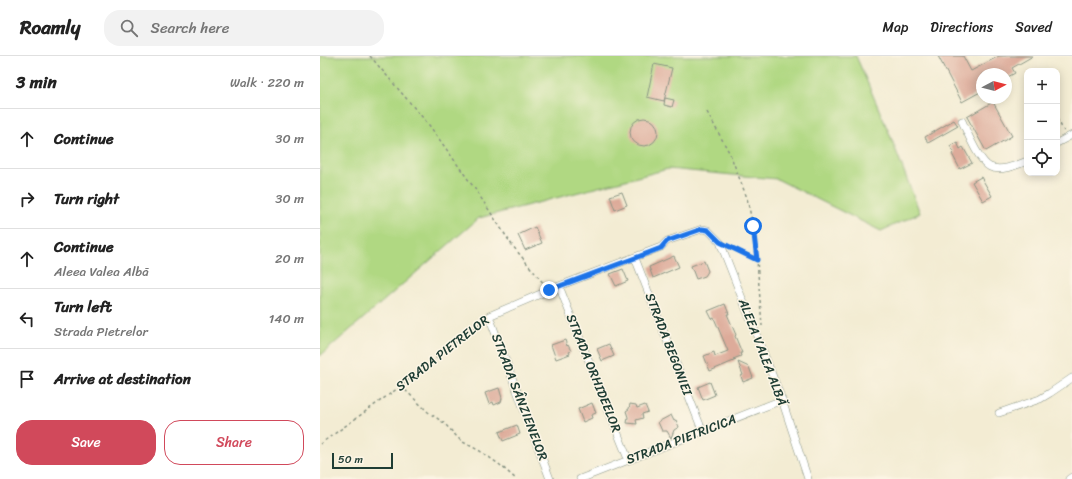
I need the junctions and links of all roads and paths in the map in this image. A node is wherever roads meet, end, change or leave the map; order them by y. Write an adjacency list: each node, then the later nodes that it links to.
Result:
1 (370, 56): 13 (path)
2 (707, 112): 11 (path)
3 (962, 121): 7 (street)
4 (1061, 125): 5 (path)
5 (1070, 136): 6 (street)
6 (1060, 141)
7 (1024, 162)
8 (708, 230): 9 (street, ALEEA VALEA ALBĂ); 10 (street, STRADA PIETRELOR)
9 (720, 242): 11 (path); 18 (street, ALEEA VALEA ALBĂ)
10 (635, 258): 12 (street, STRADA PIETRELOR); 20 (street, STRADA BEGONIEI)
11 (757, 260): 15 (path)
12 (560, 286): 13 (street, STRADA PIETRELOR); 22 (street, STRADA ORHIDEELOR)
13 (549, 290): 14 (street, STRADA PIETRELOR)
14 (489, 316): 17 (path, STRADA PIETRELOR); 25 (street, STRADA SÂNZIENELOR)
15 (762, 330)
16 (1072, 378): 19 (street)
17 (401, 386): 21 (path, STRADA PIETRELOR); 24 (path)
18 (782, 400): 20 (street, STRADA PIETRICICA); 27 (street, ALEEA VALEA ALBĂ)
19 (999, 413)
20 (702, 430): 22 (street, STRADA PIETRICICA)
21 (320, 444)
22 (628, 459): 26 (street, STRADA PIETRICICA)
23 (1072, 477): 28 (street)
24 (516, 479)
25 (550, 479)
26 (580, 479)
27 (808, 479)
28 (1069, 479)

